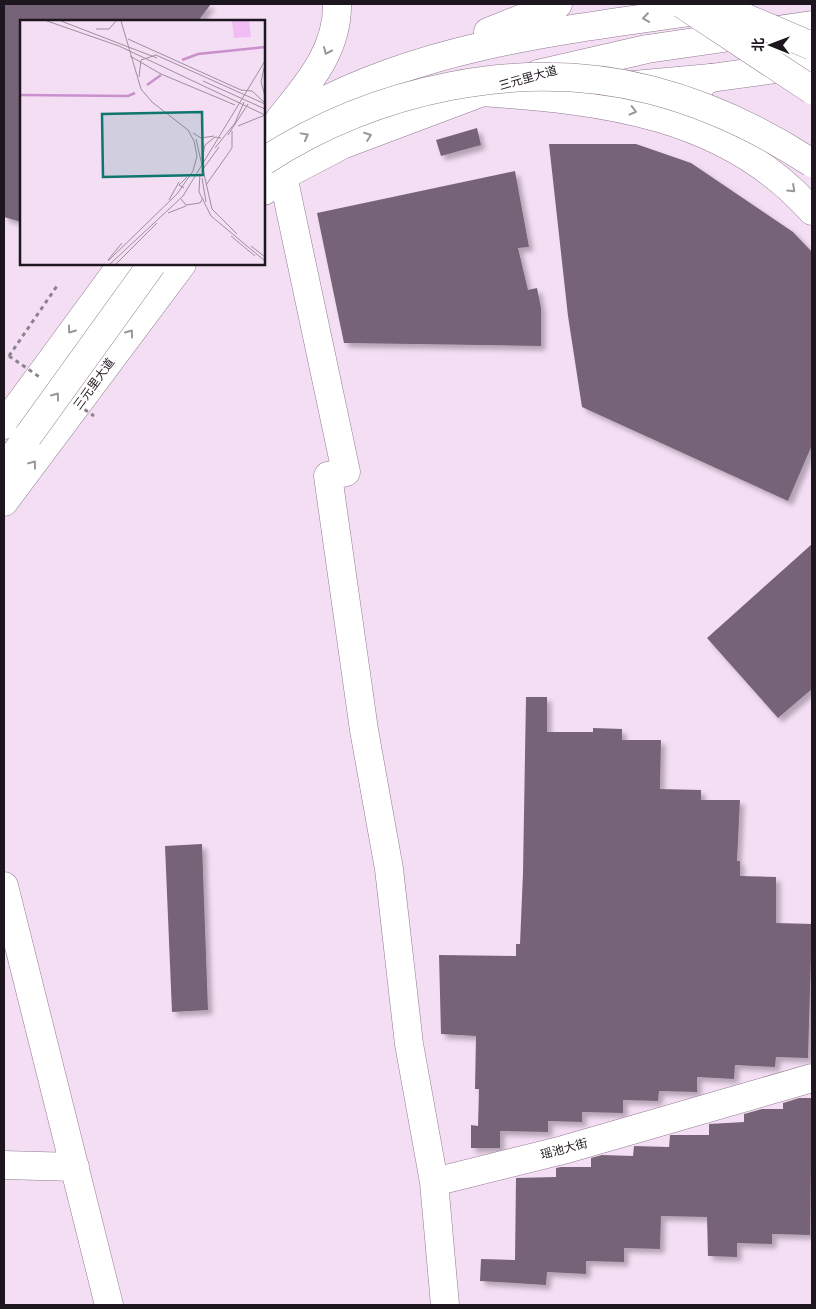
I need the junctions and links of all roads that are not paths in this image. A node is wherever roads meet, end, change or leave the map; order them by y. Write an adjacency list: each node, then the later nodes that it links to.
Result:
1 (337, 4): 13 (main road, one-way to 13)
2 (558, 4): 9 (main road)
3 (682, 4): 11 (main road, bridge)
4 (713, 4): 7 (main road, bridge)
5 (746, 4): 9 (main road, one-way to 9)
6 (812, 25): 12 (main road, 三元里大道)
7 (812, 46)
8 (812, 64): 10 (main road)
9 (378, 76): 13 (main road)
10 (711, 78): 12 (main road); 16 (main road)
11 (812, 90)
12 (480, 92): 15 (main road, 三元里大道, one-way to 12); 17 (main road, one-way to 17)
13 (268, 132)
14 (812, 163): 15 (main road, one-way to 14, bridge)
15 (270, 176): 31 (main road)
16 (812, 183)
17 (812, 210)
18 (121, 265): 21 (main road, one-way to 21)
19 (151, 265): 22 (main road, one-way to 19, bridge)
20 (181, 265): 25 (main road, 三元里大道, one-way to 20)
21 (4, 424)
22 (28, 436): 23 (main road); 24 (main road)
23 (4, 463)
24 (4, 469)
25 (4, 502)
26 (4, 886): 27 (main road)
27 (10, 932): 30 (main road)
28 (812, 1078): 31 (main road, 瑶池大街)
29 (4, 1165): 30 (main road)
30 (75, 1166): 32 (main road)
31 (434, 1182): 33 (main road)
32 (109, 1305)
33 (445, 1305)

